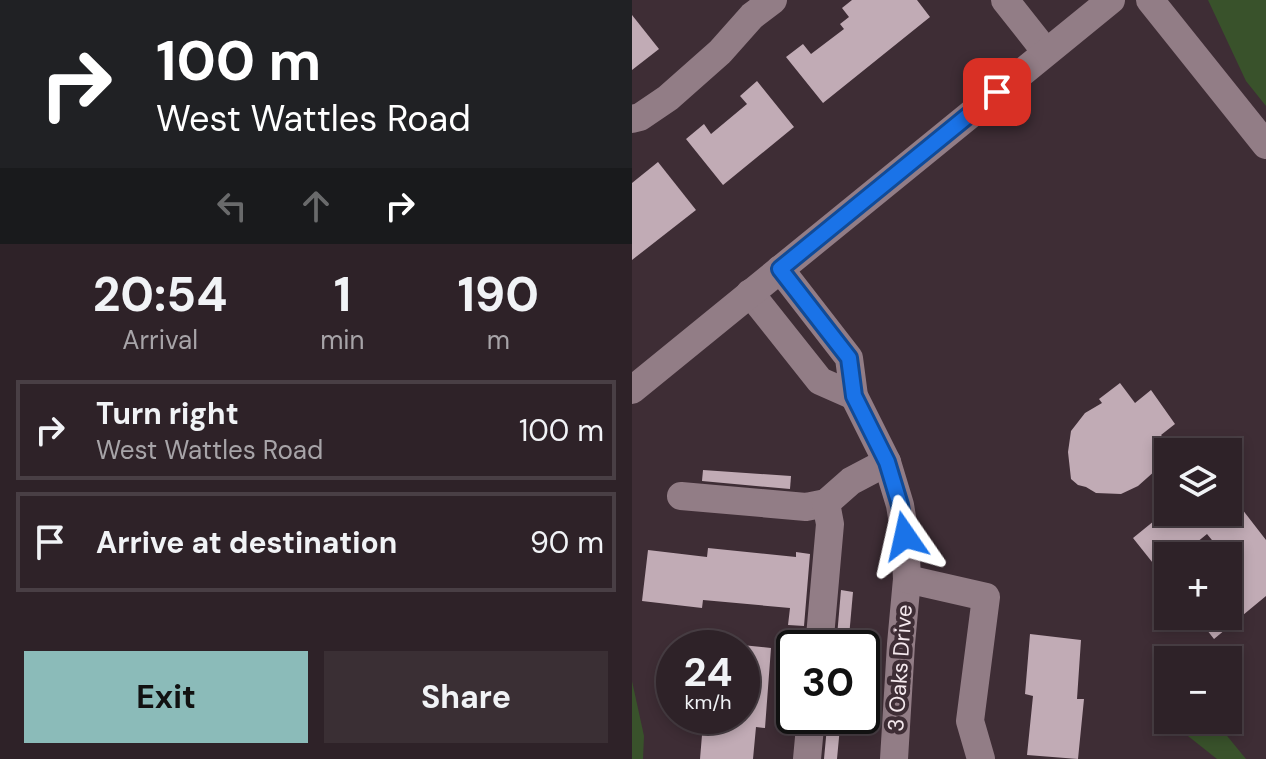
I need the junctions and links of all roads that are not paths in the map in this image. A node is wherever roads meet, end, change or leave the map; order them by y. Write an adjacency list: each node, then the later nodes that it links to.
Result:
1 (1005, 0): 5 (street)
2 (1111, 0): 5 (street)
3 (1150, 0): 7 (street)
4 (761, 5): 6 (street)
5 (1046, 52): 8 (street)
6 (632, 119)
7 (1266, 145)
8 (780, 269): 9 (street); 11 (street, 3 Oaks Drive)
9 (750, 293): 10 (street); 11 (street)
10 (632, 390)
11 (854, 396): 12 (street, 3 Oaks Drive)
12 (887, 462): 14 (street); 15 (street, 3 Oaks Drive)
13 (681, 496): 14 (street)
14 (826, 503): 16 (street)
15 (907, 579): 19 (street, 3 Oaks Drive); 20 (street)
16 (821, 630)
17 (809, 734): 18 (street)
18 (807, 759)
19 (894, 759)
20 (981, 759)

